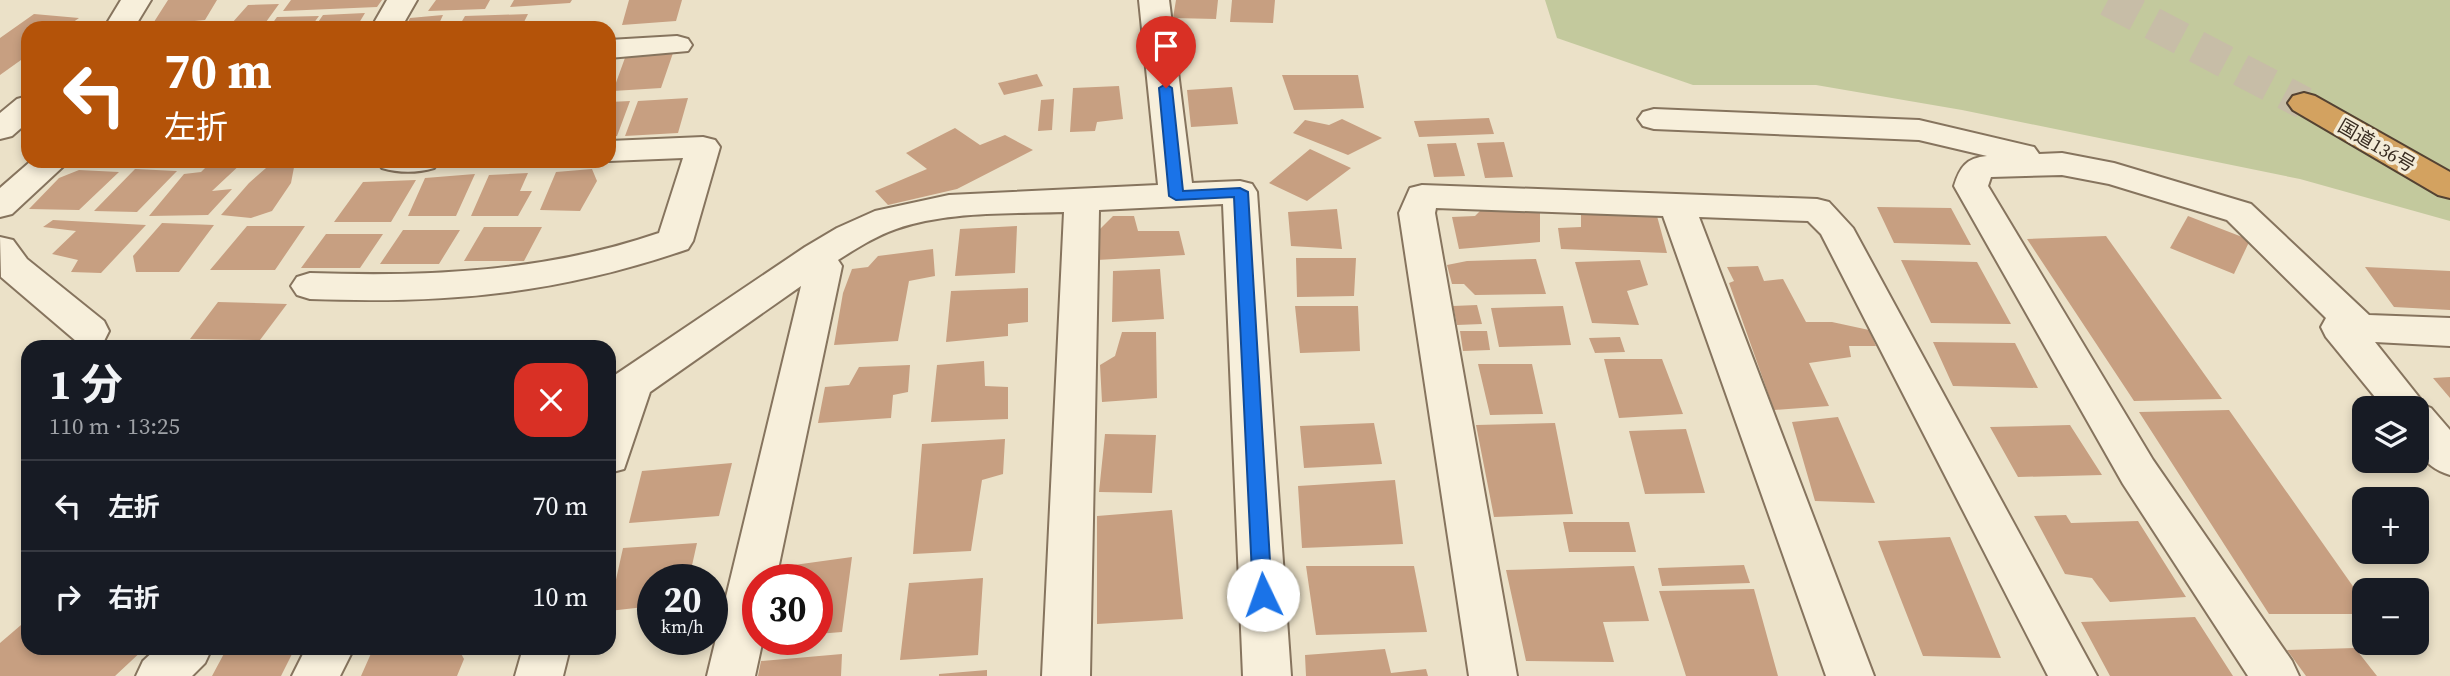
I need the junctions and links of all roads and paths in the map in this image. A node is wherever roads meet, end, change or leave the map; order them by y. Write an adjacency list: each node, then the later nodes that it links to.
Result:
1 (136, 0): 4 (street)
2 (402, 0): 5 (street)
3 (1154, 0): 18 (street)
4 (123, 21)
5 (390, 21)
6 (677, 45): 7 (street)
7 (616, 49)
8 (2304, 103): 17 (highway, 国道136号)
9 (21, 112): 11 (street)
10 (1654, 119): 15 (street)
11 (0, 129)
12 (0, 147): 13 (street)
13 (21, 147)
14 (616, 151): 24 (street)
15 (2062, 164): 25 (street); 45 (street)
16 (44, 168): 21 (street)
17 (2450, 187)
18 (1176, 196): 19 (street); 41 (street)
19 (1082, 200): 23 (street); 40 (street)
20 (1677, 205): 42 (street); 43 (street); 44 (street)
21 (0, 206)
22 (0, 248): 26 (street)
23 (818, 256): 28 (street); 39 (street)
24 (310, 286)
25 (2358, 327): 27 (street); 29 (street)
26 (90, 331)
27 (2450, 332)
28 (621, 391): 30 (street)
29 (2397, 396)
30 (616, 418)
31 (2429, 434): 32 (street)
32 (2450, 459)
33 (181, 655): 36 (street)
34 (326, 655): 37 (street)
35 (546, 655): 38 (street)
36 (160, 676)
37 (316, 676)
38 (539, 676)
39 (731, 676)
40 (1066, 676)
41 (1267, 676)
42 (1493, 676)
43 (1850, 676)
44 (2073, 676)
45 (2275, 676)

